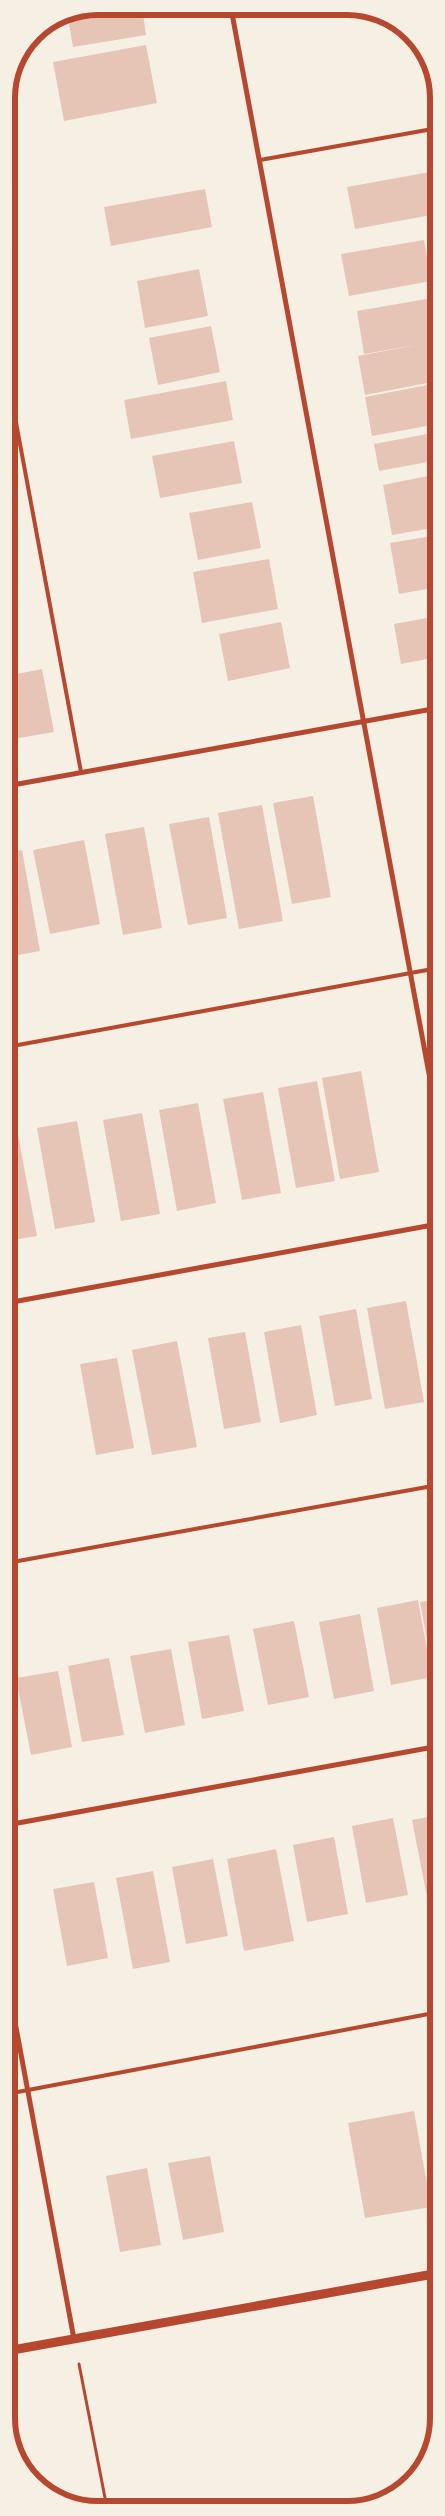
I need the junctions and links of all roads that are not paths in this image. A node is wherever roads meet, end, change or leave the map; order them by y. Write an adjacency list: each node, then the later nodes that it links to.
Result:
1 (232, 15): 3 (street)
2 (430, 129): 3 (lane)
3 (260, 160): 6 (street)
4 (15, 422): 7 (lane)
5 (430, 710): 6 (street)
6 (364, 722): 7 (street); 10 (street)
7 (81, 772): 8 (street)
8 (15, 784)
9 (430, 969): 10 (lane)
10 (411, 973): 11 (lane); 12 (street)
11 (15, 1046)
12 (430, 1078)
13 (430, 1225): 14 (street)
14 (15, 1303)
15 (430, 1486): 16 (lane)
16 (15, 1562)
17 (430, 1747): 18 (street)
18 (15, 1823)
19 (430, 2014): 21 (lane)
20 (15, 2021): 21 (street)
21 (28, 2090): 22 (lane); 24 (street)
22 (15, 2092)
23 (430, 2275): 24 (street)
24 (74, 2339): 25 (street)
25 (15, 2350)

